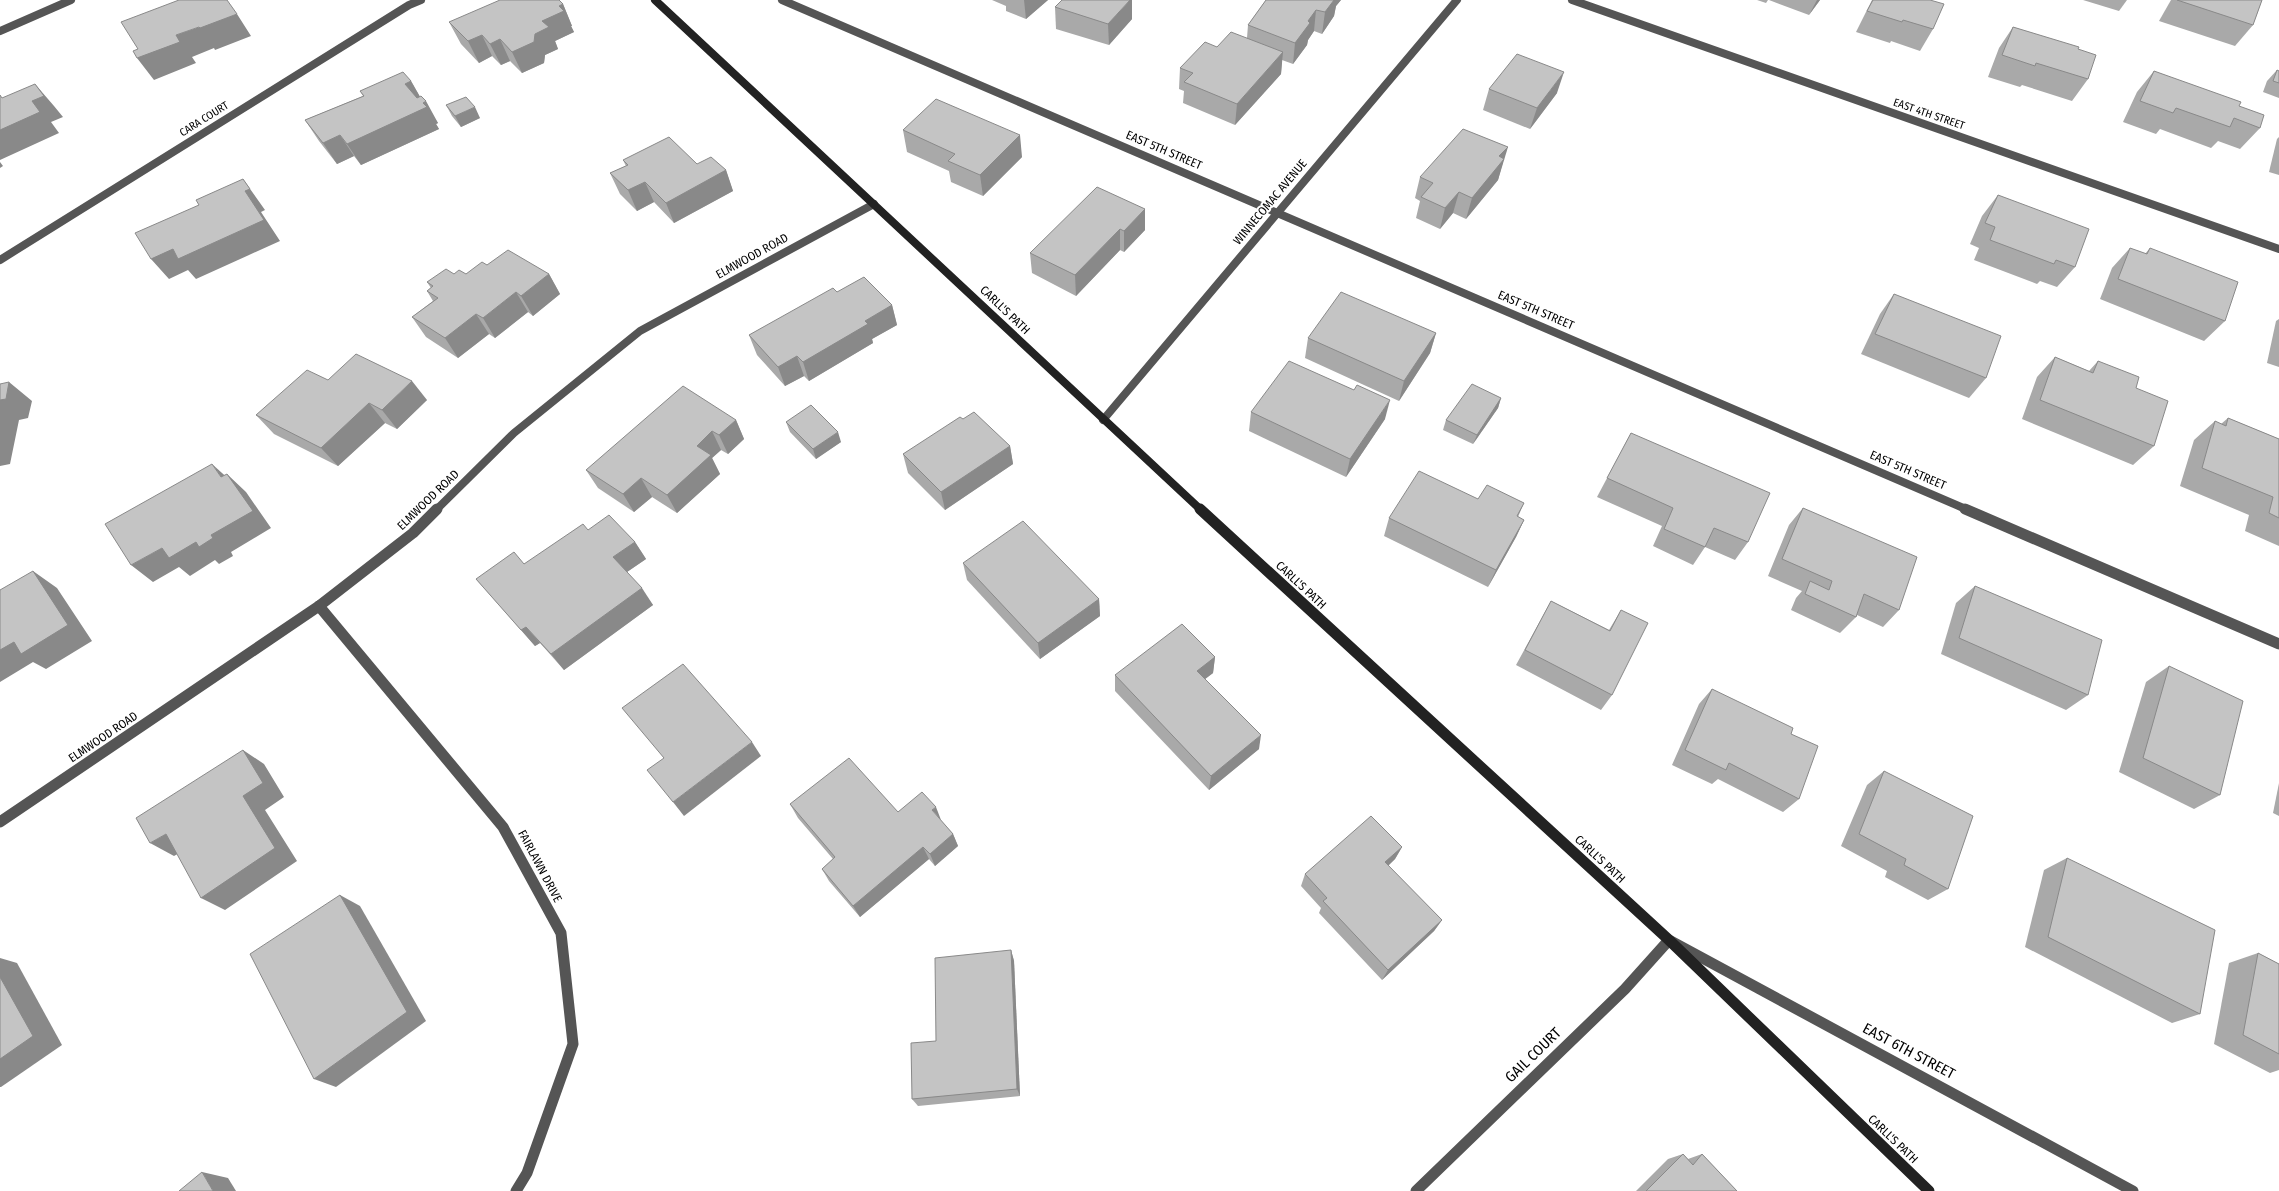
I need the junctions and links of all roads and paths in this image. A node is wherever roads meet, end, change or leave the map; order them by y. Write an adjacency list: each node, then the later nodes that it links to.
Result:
1 (70, 0): 7 (street)
2 (421, 0): 11 (street, CARA COURT)
3 (655, 0): 8 (street, CARLL'S PATH)
4 (782, 0): 9 (street, EAST 5TH STREET)
5 (1457, 0): 9 (street, WINNECOMAC AVENUE)
6 (1572, 0): 10 (street, EAST 4TH STREET)
7 (0, 31)
8 (874, 204): 12 (street, CARLL'S PATH); 13 (street, ELMWOOD ROAD)
9 (1278, 213): 12 (street, WINNECOMAC AVENUE); 14 (street, EAST 5TH STREET)
10 (2279, 249)
11 (0, 260)
12 (1103, 420): 16 (street, CARLL'S PATH)
13 (319, 606): 15 (street, ELMWOOD ROAD); 17 (street, FAIRLAWN DRIVE)
14 (2279, 644)
15 (0, 822)
16 (1669, 940): 18 (street, GAIL COURT); 19 (street, CARLL'S PATH); 20 (street, EAST 6TH STREET)
17 (516, 1191)
18 (1416, 1191)
19 (1929, 1191)
20 (2133, 1191)

